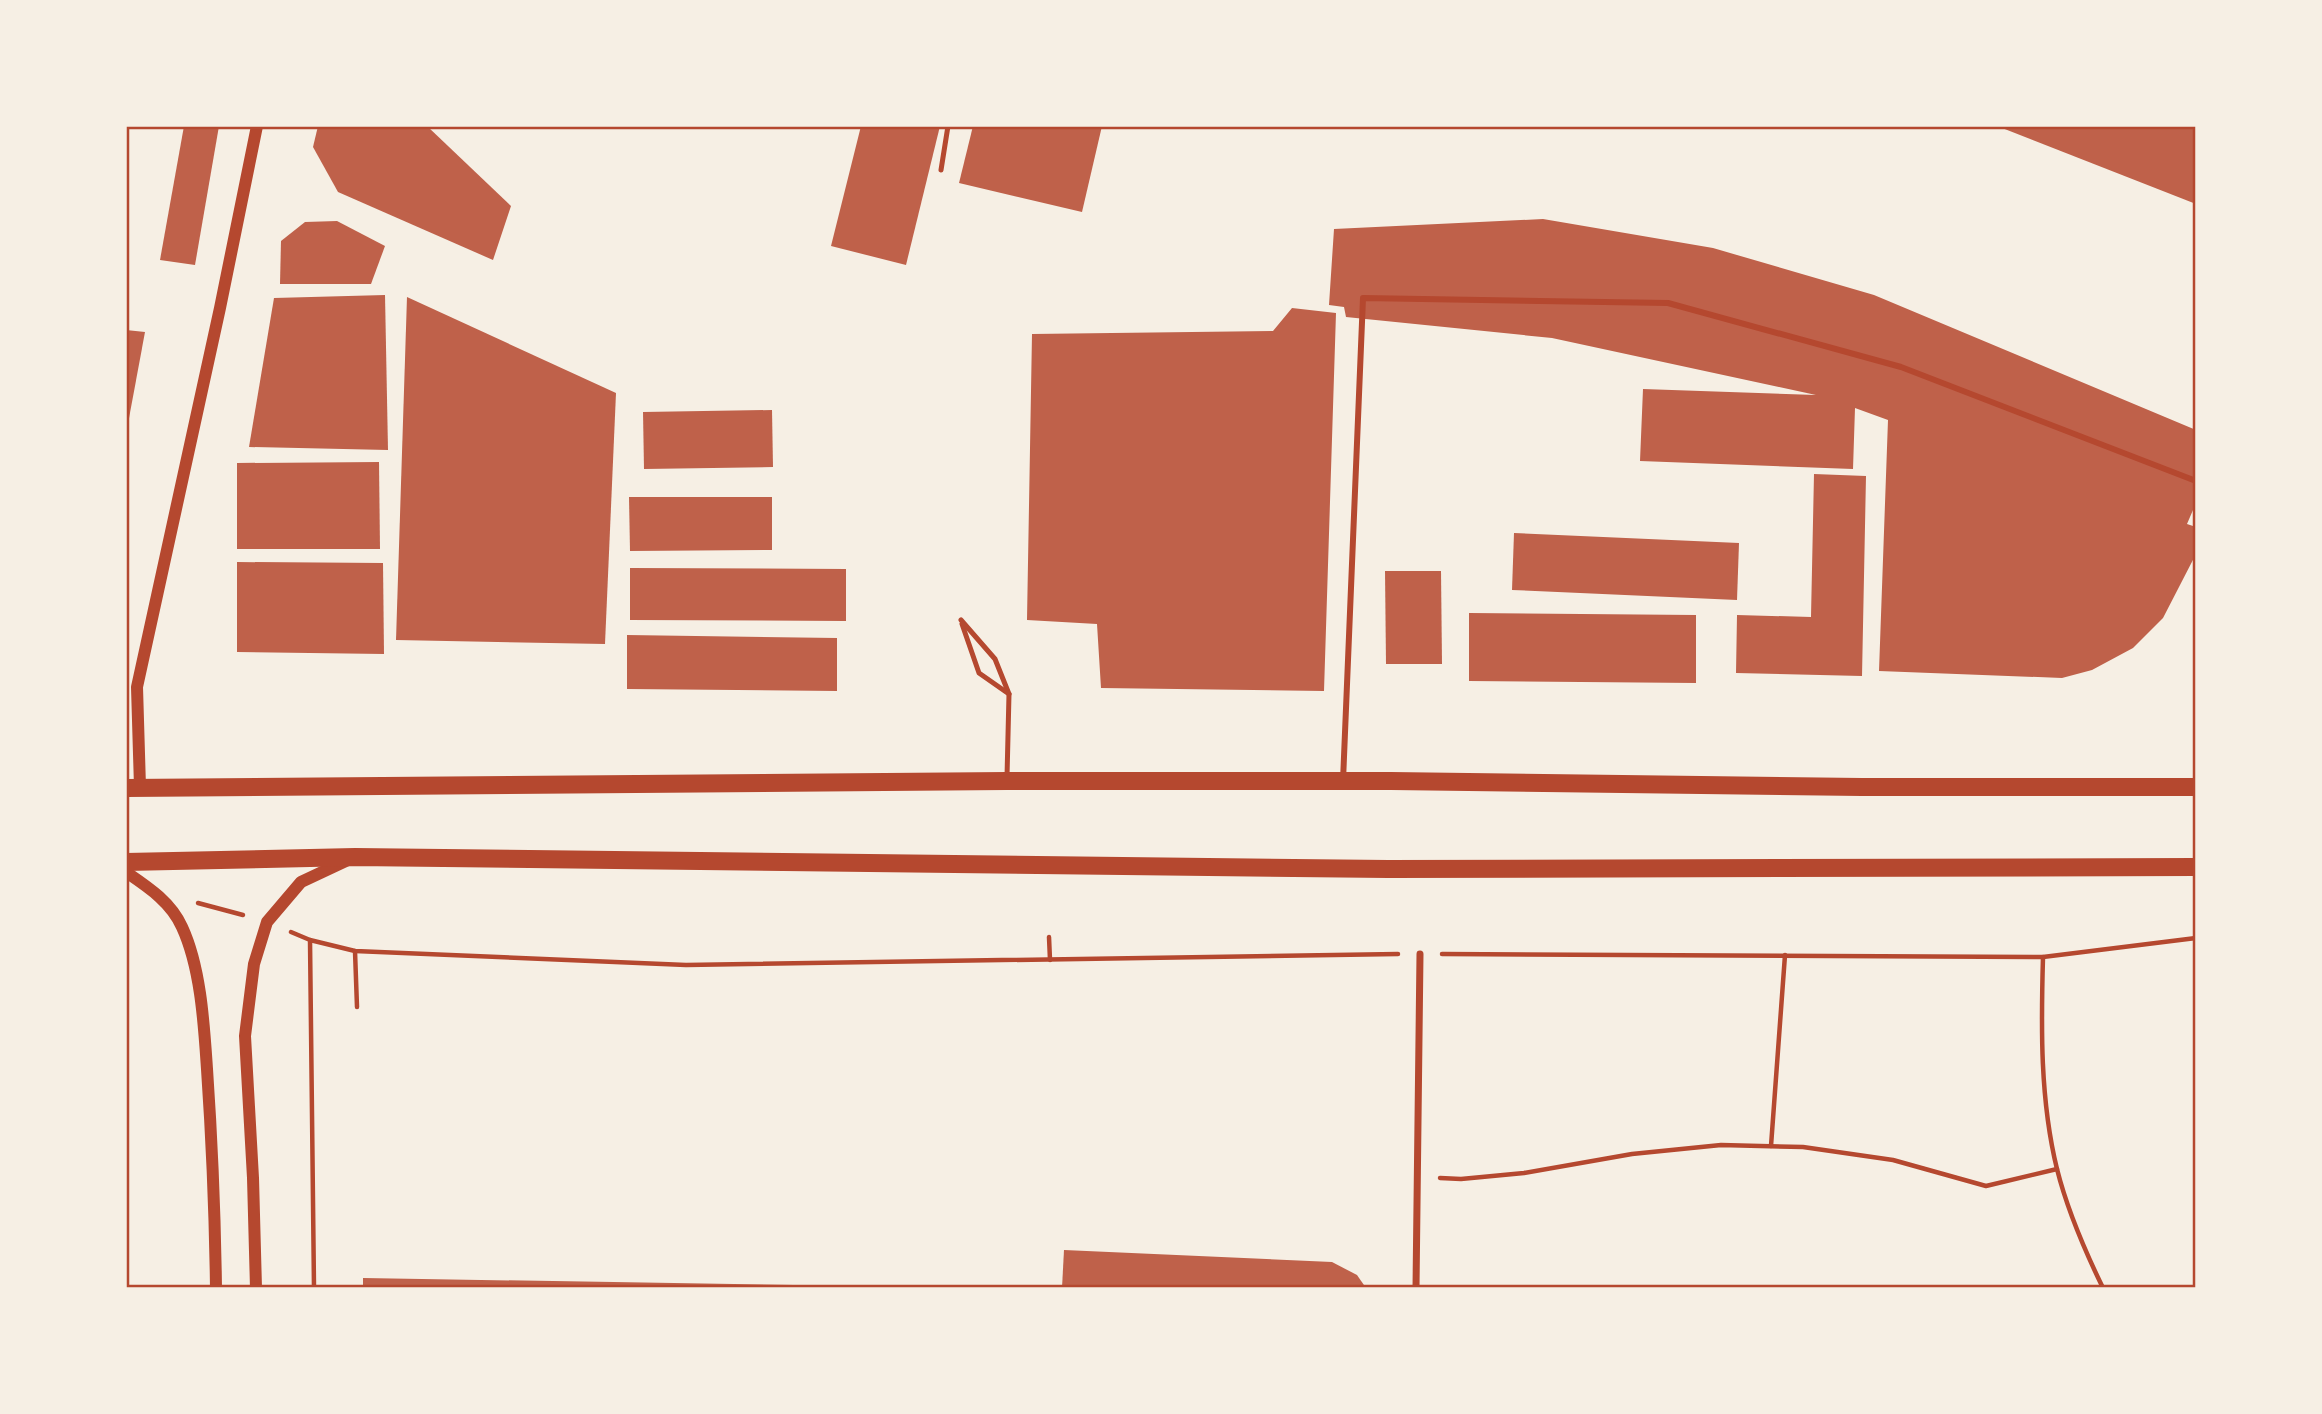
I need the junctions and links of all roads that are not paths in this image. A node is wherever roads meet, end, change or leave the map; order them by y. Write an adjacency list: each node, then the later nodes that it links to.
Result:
1 (257, 126): 8 (street)
2 (948, 126): 3 (lane)
3 (940, 170)
4 (2196, 481): 7 (street)
5 (1009, 694): 5 (lane); 6 (lane)
6 (1007, 781): 7 (main road); 8 (main road)
7 (1343, 782): 9 (main road)
8 (133, 787)
9 (2196, 787)
10 (355, 857): 11 (main road); 12 (main road); 16 (street)
11 (126, 862)
12 (2196, 867)
13 (126, 872): 15 (street)
14 (1420, 954): 17 (street)
15 (216, 1288)
16 (256, 1288)
17 (1416, 1288)

